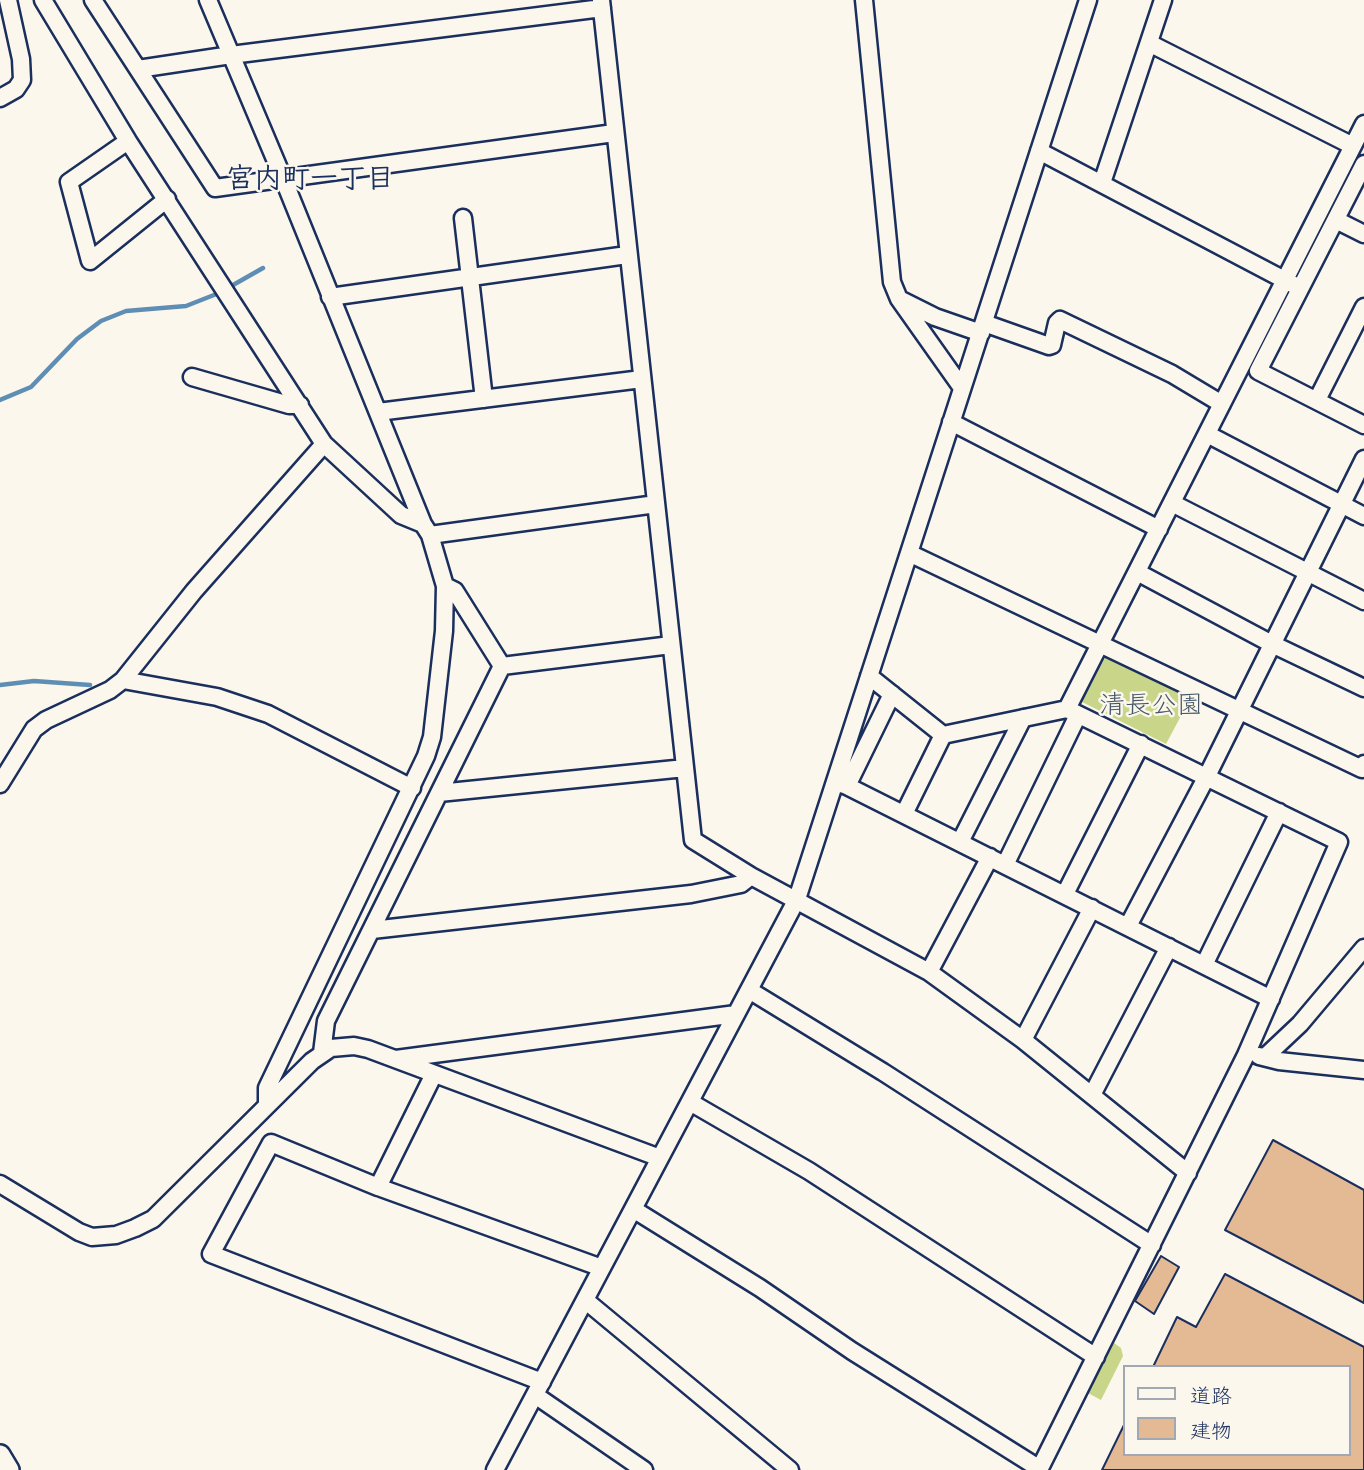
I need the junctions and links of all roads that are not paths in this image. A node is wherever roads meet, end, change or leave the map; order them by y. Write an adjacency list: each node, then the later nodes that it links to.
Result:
1 (8, 0): 12 (street)
2 (43, 0): 15 (street)
3 (93, 0): 11 (street)
4 (208, 0): 10 (street)
5 (864, 0): 30 (street)
6 (1088, 0): 17 (street)
7 (1163, 0): 9 (street)
8 (601, 4): 10 (street); 14 (street)
9 (1149, 43): 16 (street); 20 (street)
10 (231, 55): 11 (street); 19 (street)
11 (138, 69): 19 (street)
12 (0, 98)
13 (1364, 124): 16 (street)
14 (614, 133): 19 (street); 25 (street)
15 (128, 141): 21 (street); 21 (street)
16 (1353, 146): 27 (street)
17 (1039, 150): 20 (street); 32 (street)
18 (1364, 164): 23 (street)
19 (283, 178): 29 (street)
20 (1102, 183): 27 (street)
21 (167, 199): 39 (street)
22 (463, 218): 26 (street)
23 (1336, 220): 24 (street); 28 (street)
24 (1364, 234)
25 (627, 254): 26 (street); 34 (street)
26 (470, 278): 29 (street); 36 (street)
27 (1285, 281): 28 (street); 38 (street)
28 (1300, 289): 37 (street)
29 (330, 297): 40 (street)
30 (899, 299): 32 (street); 35 (street)
31 (1364, 307): 37 (street)
32 (983, 328): 35 (street); 38 (street)
33 (192, 377): 39 (street)
34 (642, 379): 36 (street); 47 (street)
35 (962, 388): 41 (street)
36 (484, 399): 40 (street)
37 (1317, 400): 42 (street)
38 (1223, 404): 43 (street)
39 (300, 405): 44 (street)
40 (378, 412): 51 (street)
41 (951, 422): 50 (street); 52 (street)
42 (1364, 425)
43 (1206, 434): 46 (street); 48 (street)
44 (324, 444): 51 (street); 62 (street)
45 (1364, 459): 48 (street)
46 (1172, 503): 50 (street); 54 (street)
47 (656, 504): 51 (street); 58 (street)
48 (1342, 504): 49 (street); 54 (street)
49 (1364, 516)
50 (1159, 529): 53 (street)
51 (427, 530): 55 (street)
52 (909, 553): 59 (street); 61 (street)
53 (1137, 572): 57 (street); 59 (street)
54 (1308, 572): 56 (street); 57 (street)
55 (445, 586): 60 (street); 75 (street)
56 (1364, 601)
57 (1272, 644): 63 (street); 65 (street)
58 (671, 645): 60 (street); 71 (street)
59 (1100, 645): 65 (street); 66 (street)
60 (502, 666): 76 (street)
61 (869, 676): 64 (street); 74 (street)
62 (123, 680): 73 (street); 75 (street)
63 (1364, 688)
64 (892, 694): 68 (street); 74 (street)
65 (1239, 711): 70 (street); 72 (street)
66 (1073, 712): 67 (street); 69 (street); 81 (street)
67 (1023, 718): 68 (street); 79 (street)
68 (943, 735): 78 (street)
69 (1141, 744): 72 (street); 83 (street)
70 (1364, 764)
71 (685, 768): 76 (street); 82 (street)
72 (1207, 776): 77 (street); 86 (street)
73 (0, 784)
74 (841, 784): 78 (street); 84 (street)
75 (412, 788): 104 (street)
76 (439, 793): 87 (street)
77 (1279, 812): 90 (street); 93 (street)
78 (904, 814): 79 (street)
79 (960, 842): 80 (street)
80 (990, 857): 81 (street); 91 (street)
81 (1005, 865): 83 (street)
82 (751, 876): 84 (street); 87 (street)
83 (1065, 894): 85 (street)
84 (797, 899): 91 (street); 92 (street)
85 (1092, 908): 86 (street); 95 (street)
86 (1128, 926): 88 (street)
87 (372, 930): 96 (street)
88 (1169, 947): 90 (street); 102 (street)
89 (1364, 948): 98 (street)
90 (1205, 965): 93 (street)
91 (929, 972): 95 (street)
92 (749, 990): 94 (street); 110 (street)
93 (1272, 999): 97 (street)
94 (736, 1014): 99 (street); 103 (street)
95 (1023, 1040): 102 (street)
96 (322, 1053): 99 (street); 104 (street)
97 (1246, 1055): 98 (street); 106 (street)
98 (1265, 1057): 100 (street)
99 (393, 1059): 101 (street)
100 (1364, 1070)
101 (434, 1074): 105 (street); 108 (street)
102 (1092, 1095): 106 (street)
103 (690, 1102): 105 (street); 113 (street)
104 (267, 1104): 107 (street)
105 (660, 1158): 109 (street)
106 (1188, 1173): 110 (street)
107 (0, 1184)
108 (378, 1187): 111 (street); 114 (street)
109 (633, 1209): 111 (street); 116 (street)
110 (1152, 1245): 113 (street)
111 (602, 1268): 112 (street)
112 (585, 1300): 114 (street); 120 (street)
113 (1096, 1357): 116 (street)
114 (538, 1388): 118 (street); 119 (street)
115 (0, 1455): 117 (main road)
116 (1039, 1469)
117 (9, 1470)
118 (495, 1470)
119 (643, 1470)
120 (790, 1470)

